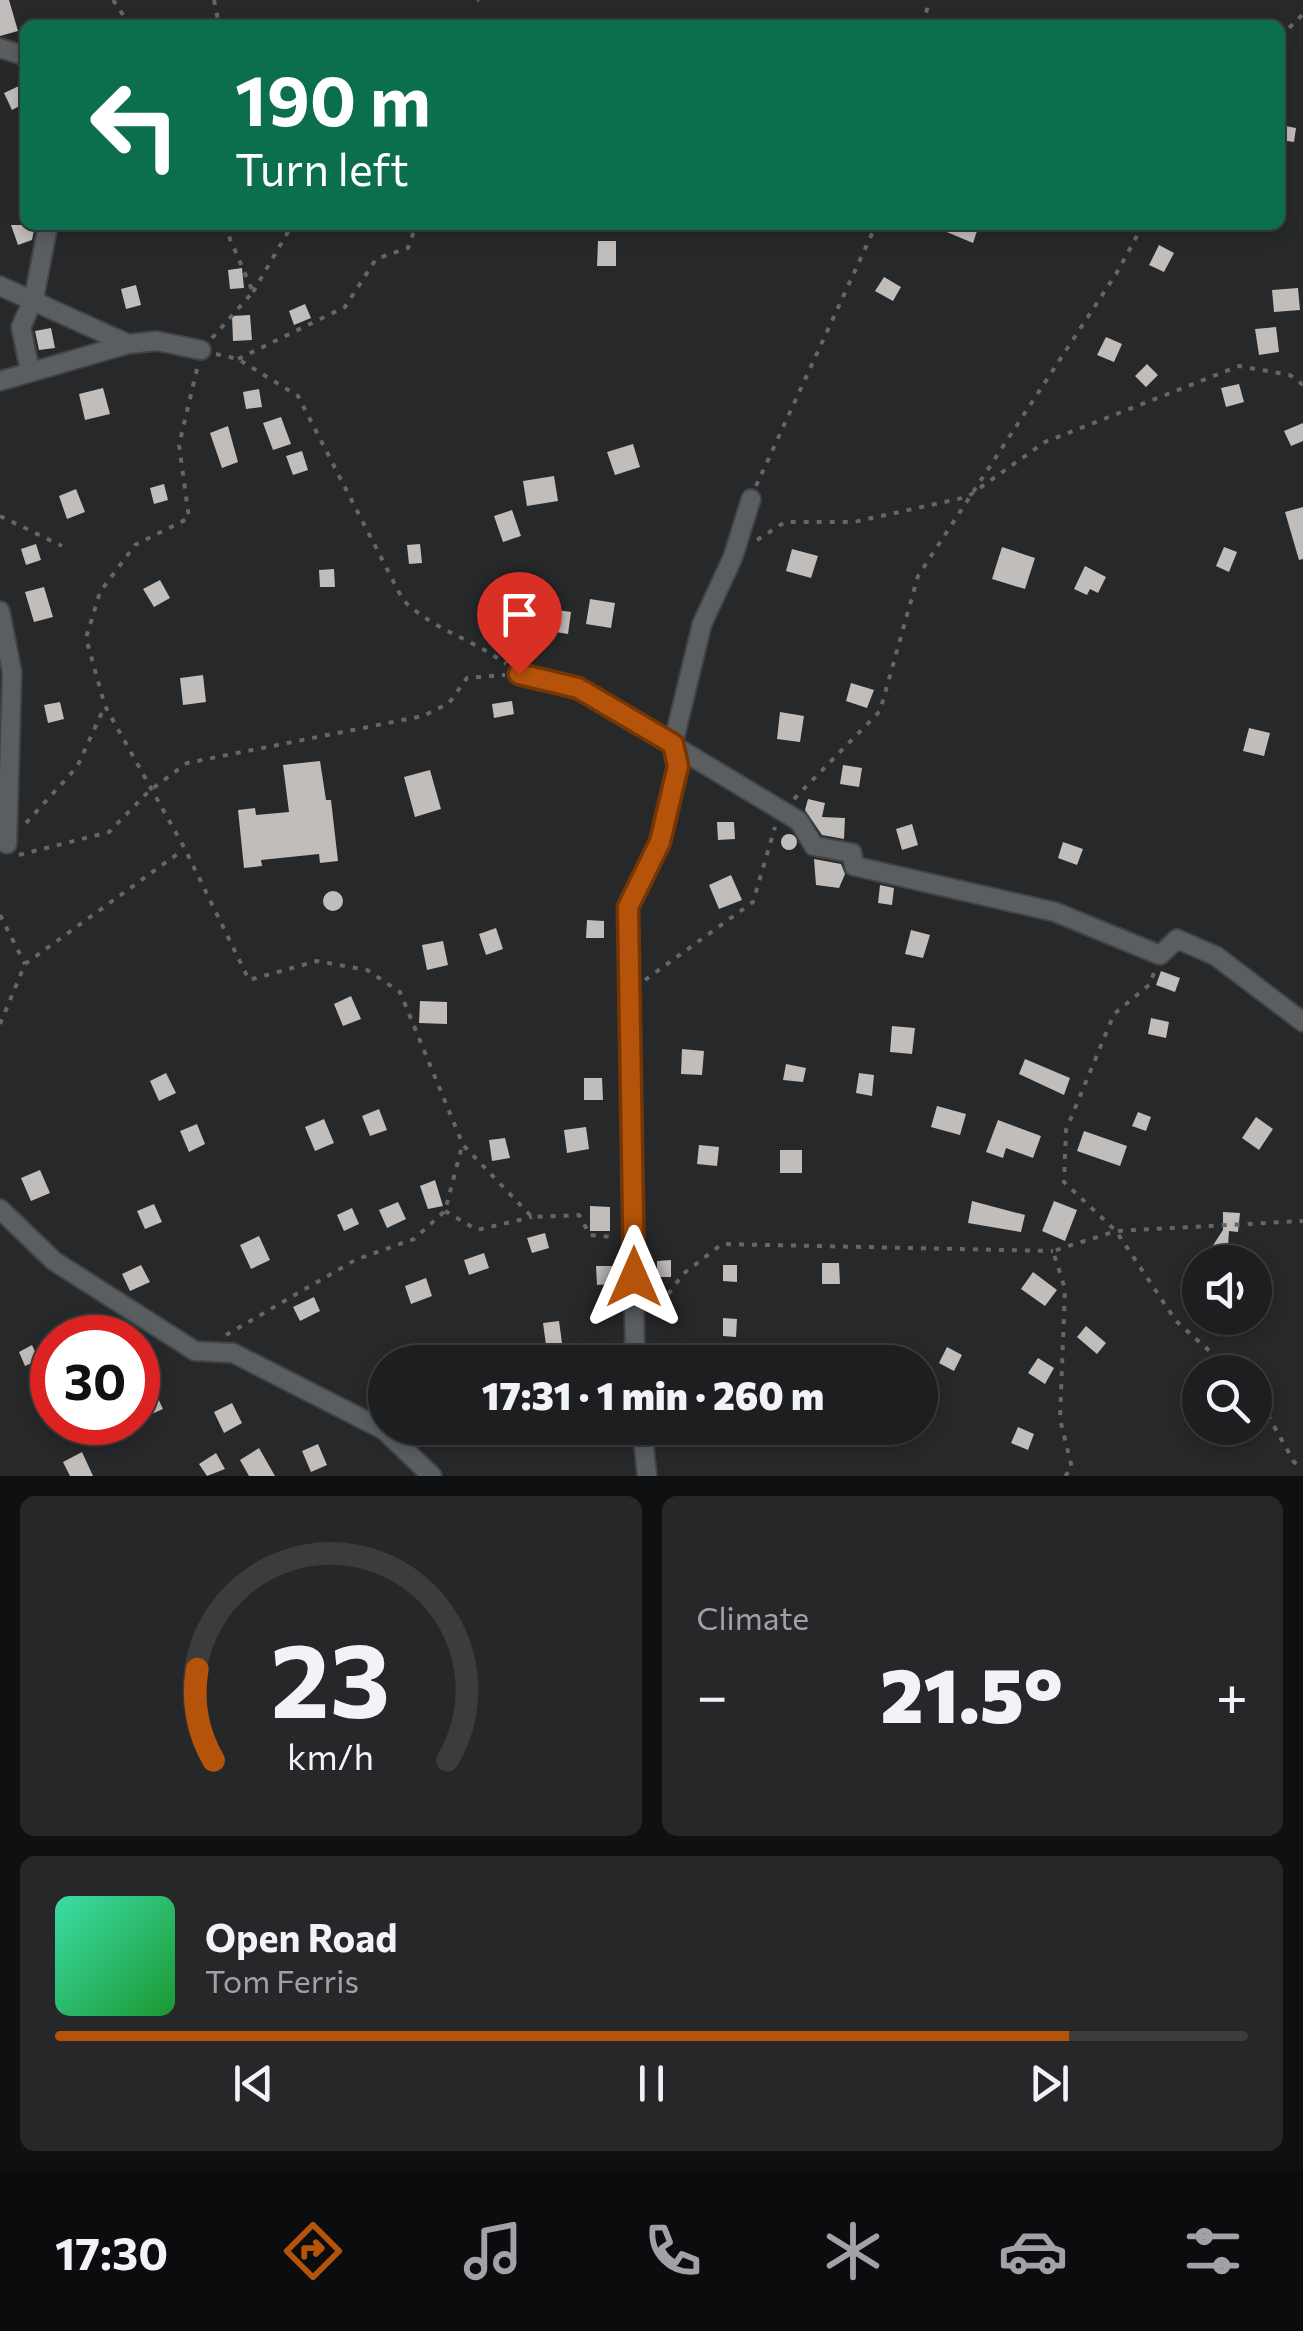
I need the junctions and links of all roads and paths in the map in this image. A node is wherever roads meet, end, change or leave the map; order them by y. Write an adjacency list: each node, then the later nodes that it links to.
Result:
1 (1303, 14): 2 (path)
2 (1285, 32)
3 (47, 230): 11 (street)
4 (226, 230): 10 (path)
5 (289, 230): 10 (path)
6 (414, 230): 14 (path)
7 (874, 230): 19 (path)
8 (1140, 230): 18 (path)
9 (0, 286): 11 (street)
10 (254, 292): 13 (path)
11 (34, 298): 12 (street); 15 (street)
12 (128, 344): 13 (street); 15 (street)
13 (201, 350): 14 (path); 25 (path)
14 (238, 359): 24 (path)
15 (30, 371): 16 (street)
16 (0, 381)
17 (1303, 385): 18 (path)
18 (967, 497): 22 (path); 28 (path)
19 (751, 499): 22 (street)
20 (0, 516): 21 (path)
21 (62, 546)
22 (733, 557): 26 (street)
23 (0, 612): 30 (street)
24 (519, 674): 26 (street); 27 (path)
25 (105, 706): 27 (path); 30 (path)
26 (673, 744): 28 (street); 34 (street)
27 (149, 792): 29 (path); 30 (path)
28 (782, 811): 32 (street); 34 (path)
29 (184, 849): 33 (path); 37 (path)
30 (13, 850)
31 (0, 915): 33 (path)
32 (1160, 955): 35 (street); 42 (path)
33 (25, 964): 36 (path)
34 (632, 989): 43 (street)
35 (1303, 1022)
36 (0, 1024)
37 (462, 1145): 39 (path); 40 (path)
38 (0, 1209): 47 (street)
39 (445, 1212): 40 (path); 47 (path)
40 (532, 1217): 43 (path)
41 (1303, 1221): 42 (path)
42 (1116, 1232): 44 (path); 48 (path)
43 (634, 1238): 45 (street)
44 (1052, 1251): 46 (path); 54 (path)
45 (635, 1345)
46 (639, 1345)
47 (196, 1351): 52 (street)
48 (1214, 1355)
49 (1272, 1423): 51 (path)
50 (644, 1445): 53 (street)
51 (1303, 1468)
52 (432, 1476)
53 (647, 1476)
54 (1065, 1476)

